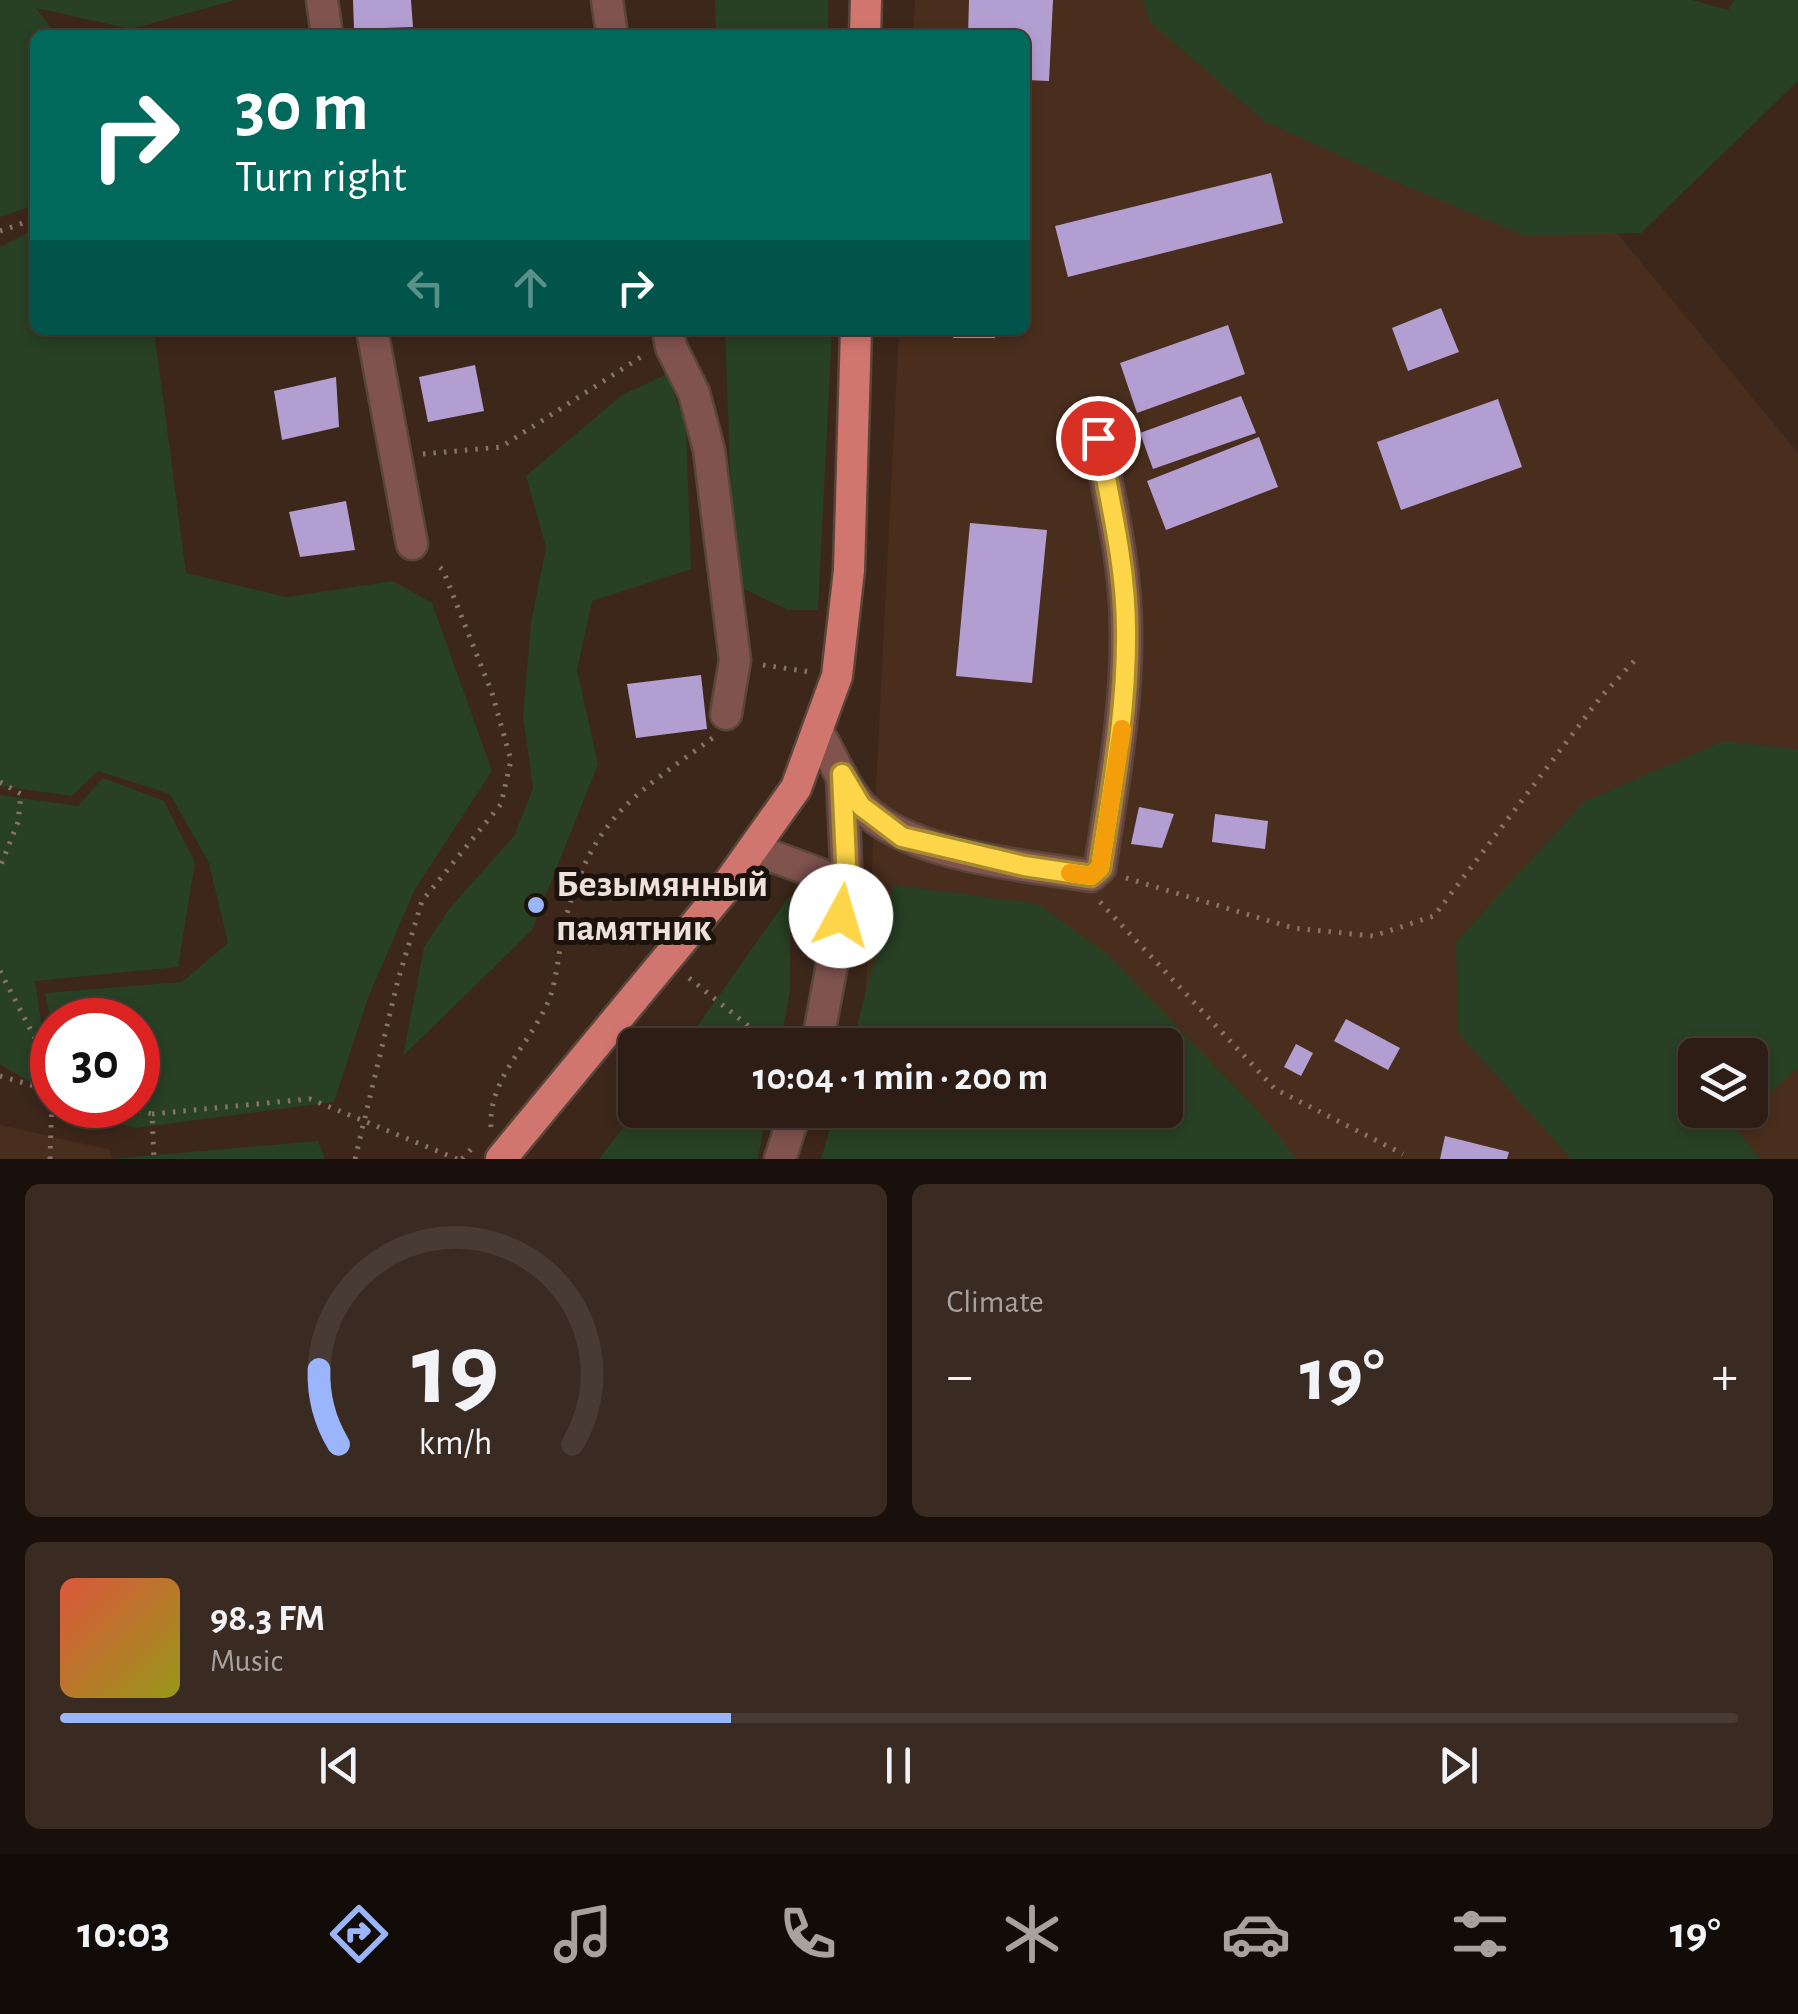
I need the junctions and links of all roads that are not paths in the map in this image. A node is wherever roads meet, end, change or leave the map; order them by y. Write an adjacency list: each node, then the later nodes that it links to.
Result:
1 (322, 0): 4 (street)
2 (606, 0): 5 (street)
3 (866, 0): 6 (main road)
4 (326, 30)
5 (611, 30)
6 (865, 30)
7 (373, 335): 11 (street)
8 (856, 335): 13 (main road)
9 (670, 339): 12 (street)
10 (1098, 438): 14 (street)
11 (412, 544)
12 (726, 714)
13 (818, 732): 14 (street); 15 (main road)
14 (842, 774): 16 (street)
15 (753, 849): 16 (street); 19 (main road)
16 (847, 884): 17 (street)
17 (820, 1028)
18 (790, 1128): 20 (street)
19 (501, 1159)
20 (780, 1159)

